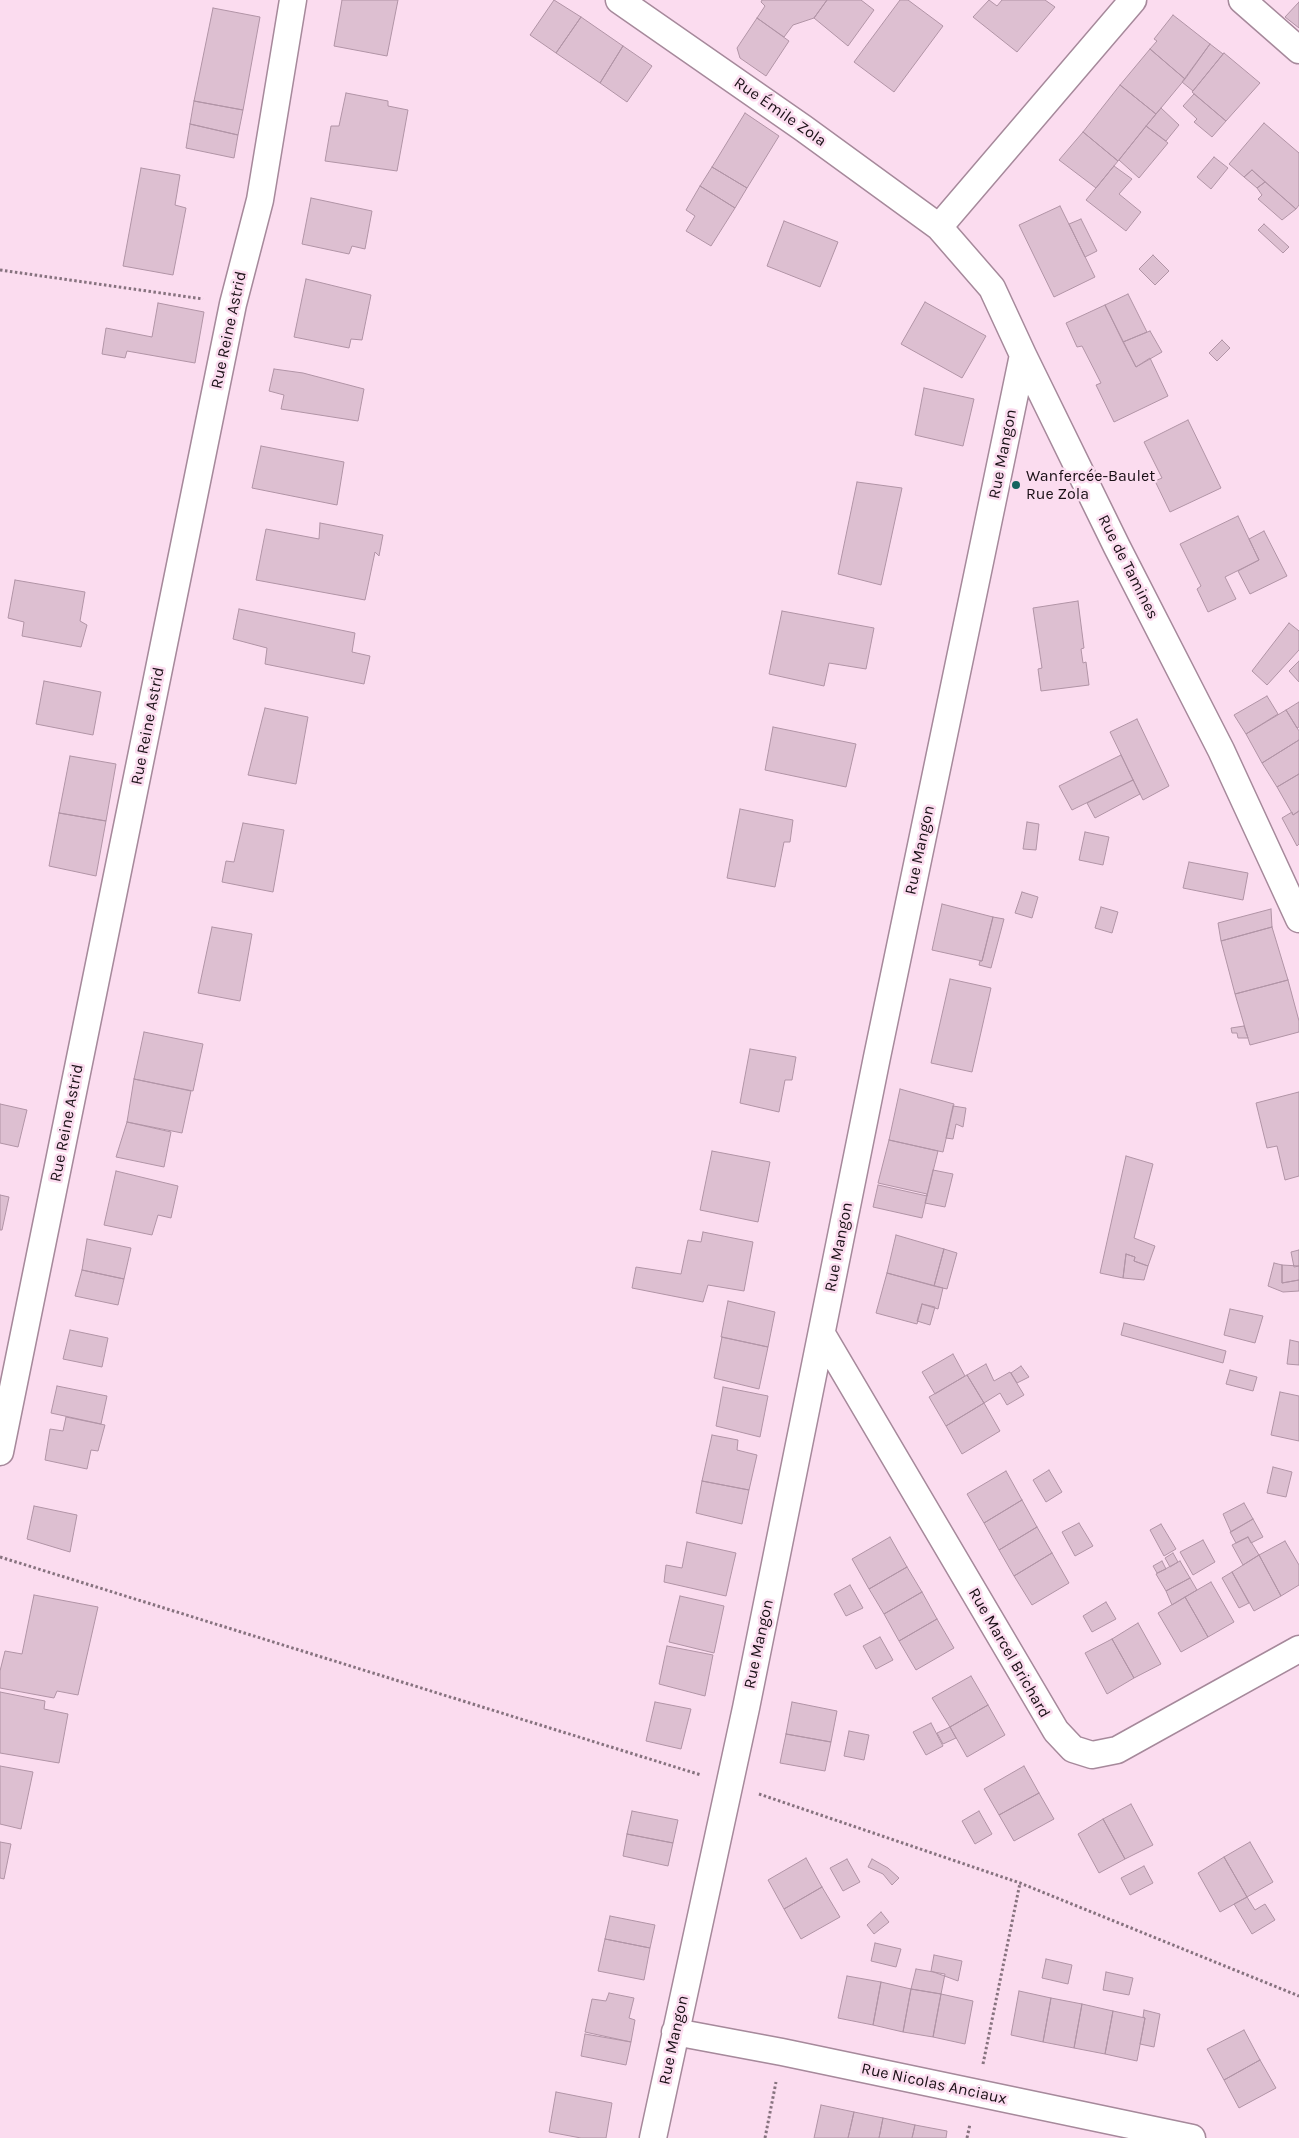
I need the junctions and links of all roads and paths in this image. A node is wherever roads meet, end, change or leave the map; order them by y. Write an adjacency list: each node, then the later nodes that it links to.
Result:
1 (293, 0): 8 (street, Rue Reine Astrid)
2 (619, 0): 6 (street, Rue Émile Zola)
3 (1133, 0): 6 (street)
4 (1242, 0): 5 (street)
5 (1299, 50)
6 (939, 228): 9 (street, Rue de Tamines)
7 (0, 270): 8 (path)
8 (233, 304): 12 (street, Rue Reine Astrid)
9 (1023, 355): 10 (street, Rue de Tamines); 11 (street, Rue Mangon)
10 (1299, 919)
11 (822, 1334): 14 (street, Rue Marcel Brichard); 15 (street, Rue Mangon)
12 (0, 1452)
13 (0, 1557): 15 (path)
14 (1299, 1649)
15 (729, 1784): 16 (path); 18 (street, Rue Mangon)
16 (1020, 1883): 17 (path); 20 (path)
17 (1299, 1996)
18 (675, 2032): 19 (street, Rue Nicolas Anciaux); 21 (street, Rue Mangon)
19 (782, 2052): 20 (street, Rue Nicolas Anciaux); 22 (path)
20 (977, 2092): 23 (path); 24 (street, Rue Nicolas Anciaux)
21 (653, 2138)
22 (765, 2138)
23 (967, 2138)
24 (1192, 2138)

